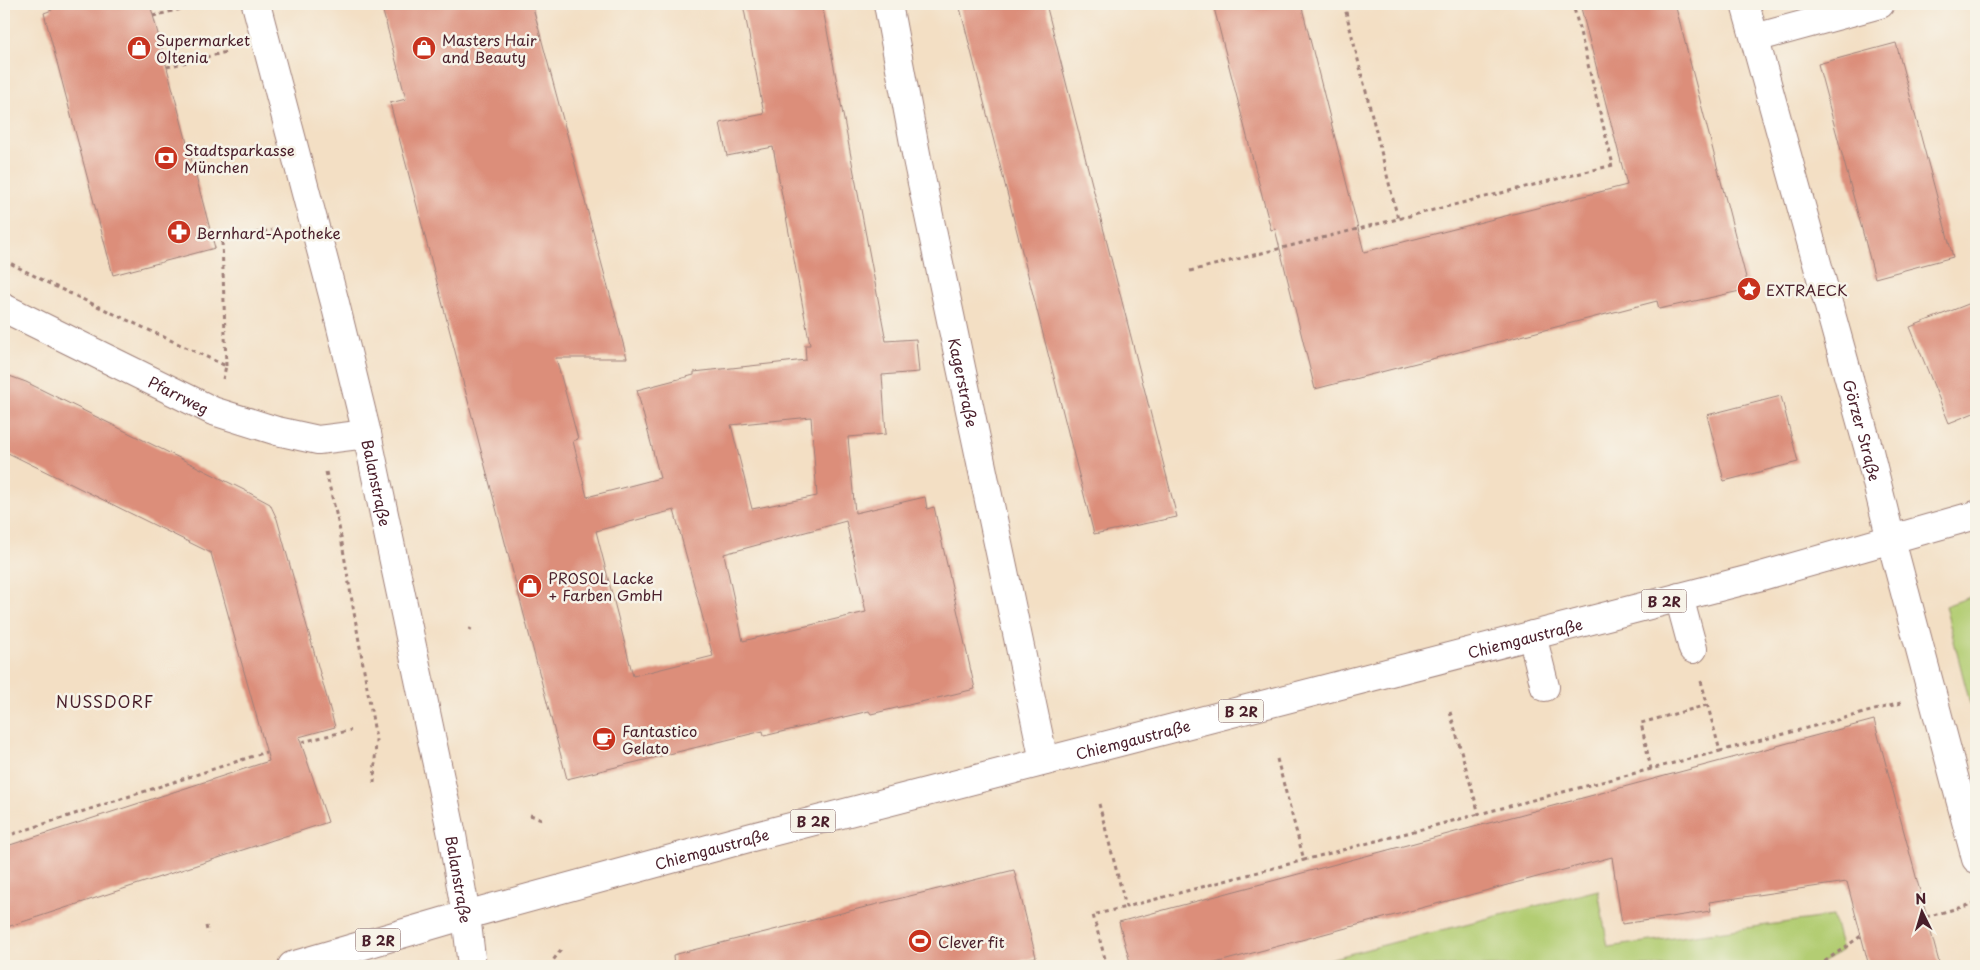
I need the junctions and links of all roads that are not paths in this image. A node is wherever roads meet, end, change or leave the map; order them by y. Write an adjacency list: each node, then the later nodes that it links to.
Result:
1 (256, 4): 7 (street, Balanstraße)
2 (888, 4): 14 (street, Kagerstraße)
3 (1745, 4): 5 (street, Görzer Straße)
4 (1880, 4): 5 (street)
5 (1755, 38): 9 (street, Görzer Straße)
6 (4, 308): 7 (street, Pfarrweg)
7 (367, 434): 16 (street, Balanstraße)
8 (1976, 515): 9 (street, Chiemgaustraße / B 2R)
9 (1891, 540): 10 (street, Chiemgaustraße / B 2R); 15 (street, Görzer Straße)
10 (1679, 597): 11 (street, Chiemgaustraße / B 2R); 12 (street)
11 (1532, 635): 13 (street); 14 (street, Chiemgaustraße / B 2R)
12 (1693, 649)
13 (1545, 686)
14 (1044, 761): 16 (street, Chiemgaustraße / B 2R)
15 (1976, 859)
16 (466, 915): 17 (street, Chiemgaustraße / B 2R); 18 (street, Balanstraße)
17 (292, 966)
18 (472, 966)

